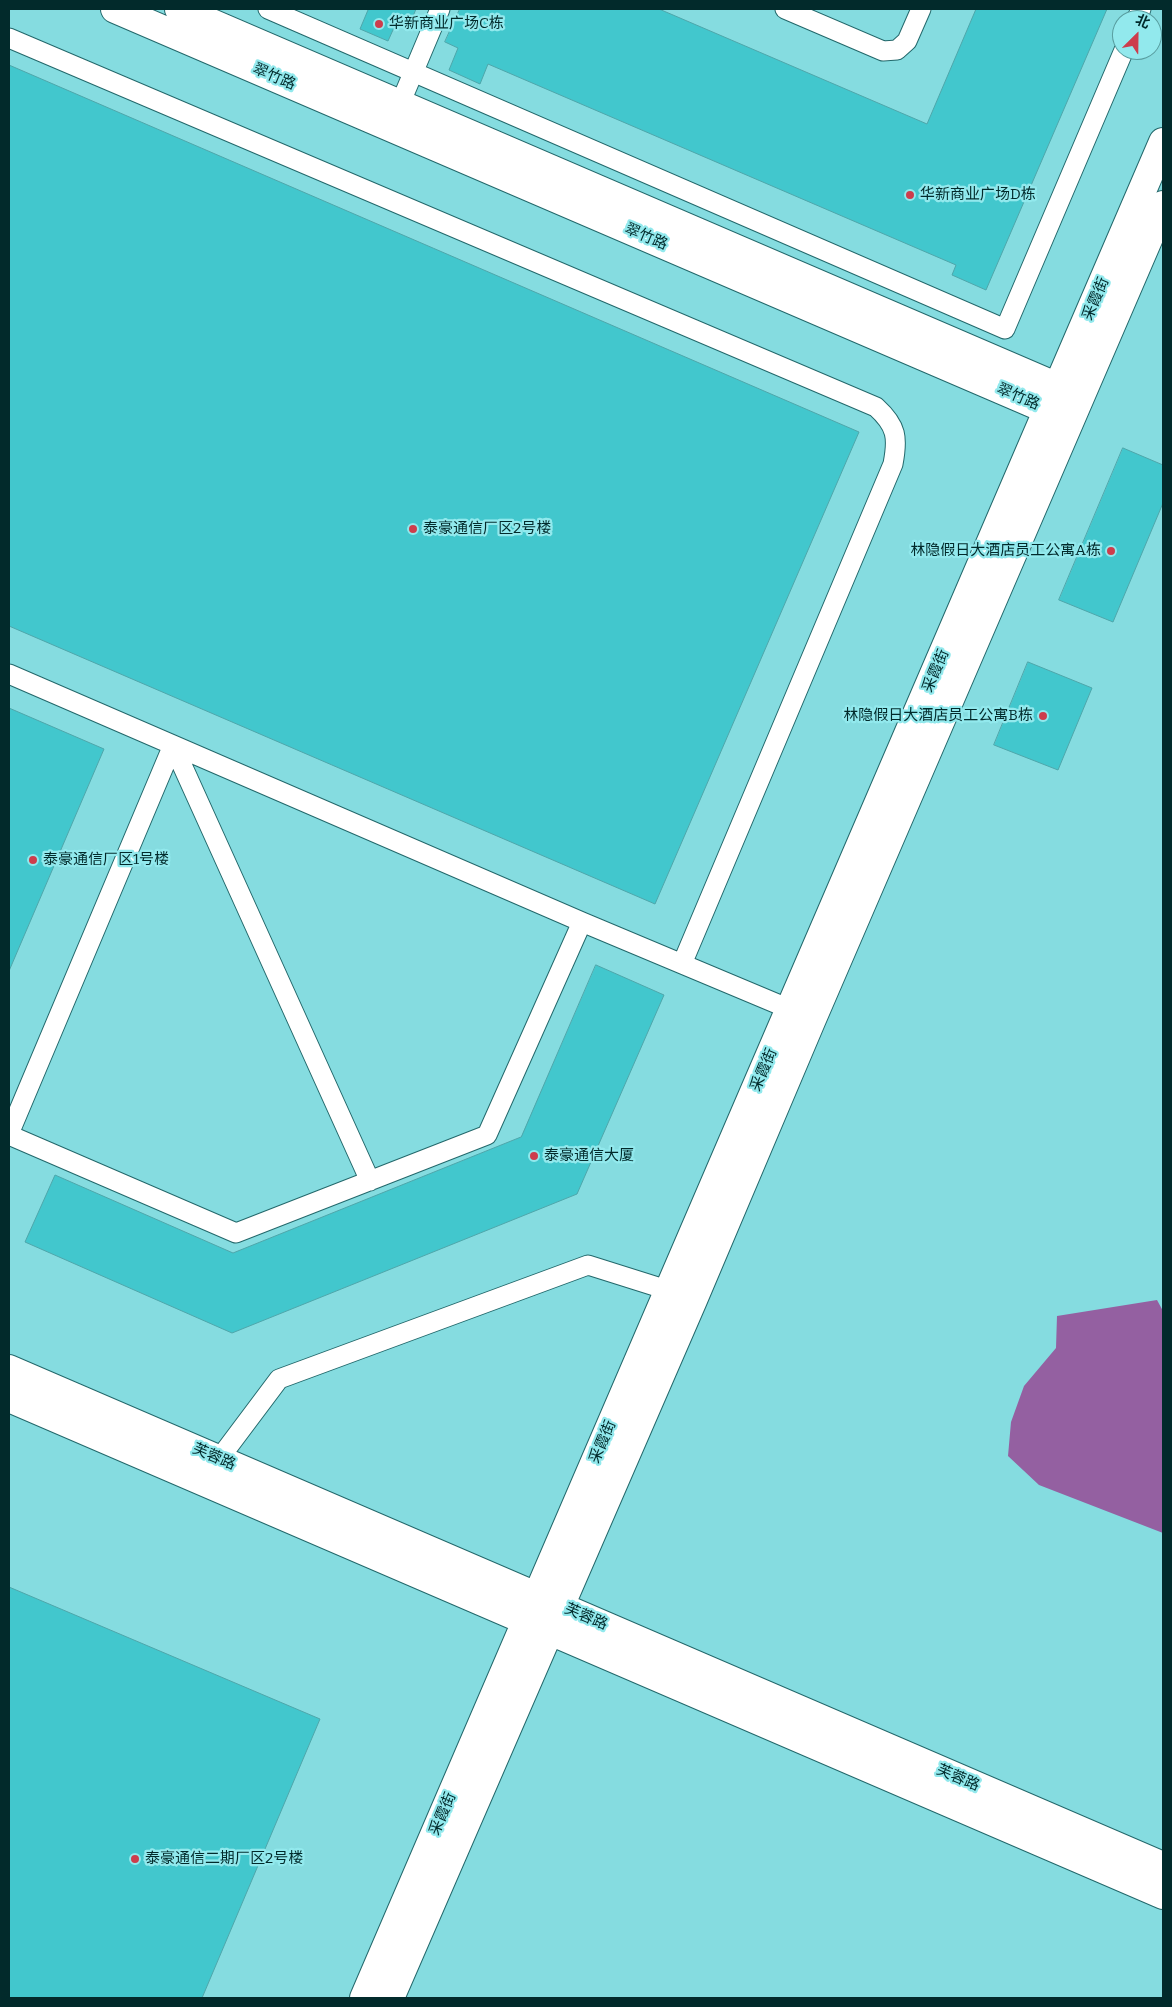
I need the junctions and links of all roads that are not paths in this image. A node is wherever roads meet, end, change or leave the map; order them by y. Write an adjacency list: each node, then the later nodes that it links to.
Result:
1 (115, 9): 13 (street, 翠竹路)
2 (179, 9): 10 (street, 翠竹路)
3 (268, 9): 9 (lane)
4 (440, 9): 9 (lane)
5 (785, 9): 6 (lane)
6 (921, 9)
7 (9, 38): 18 (lane)
8 (1120, 60): 9 (lane)
9 (413, 72): 10 (lane)
10 (400, 104): 13 (street, 翠竹路)
11 (1163, 142): 13 (street, 采霞街)
12 (1163, 205): 14 (street, 采霞街)
13 (1053, 398): 14 (street, 翠竹路); 19 (street, 采霞街)
14 (1075, 408): 19 (street, 采霞街)
15 (9, 674): 16 (lane)
16 (173, 745): 17 (lane); 20 (lane); 21 (lane)
17 (582, 922): 18 (lane); 21 (lane)
18 (682, 964): 19 (lane)
19 (801, 1014): 22 (street, 采霞街)
20 (9, 1134): 21 (lane)
21 (370, 1181)
22 (681, 1294): 25 (lane); 26 (street, 采霞街)
23 (9, 1369): 25 (street, 芙蓉路)
24 (9, 1398): 27 (street, 芙蓉路)
25 (219, 1459): 26 (street, 芙蓉路)
26 (548, 1601): 27 (street, 采霞街); 28 (street, 芙蓉路)
27 (538, 1626): 29 (street, 芙蓉路); 30 (street, 采霞街); 31 (street, 采霞街)
28 (1163, 1866)
29 (1163, 1895)
30 (364, 1998)
31 (390, 1998)

